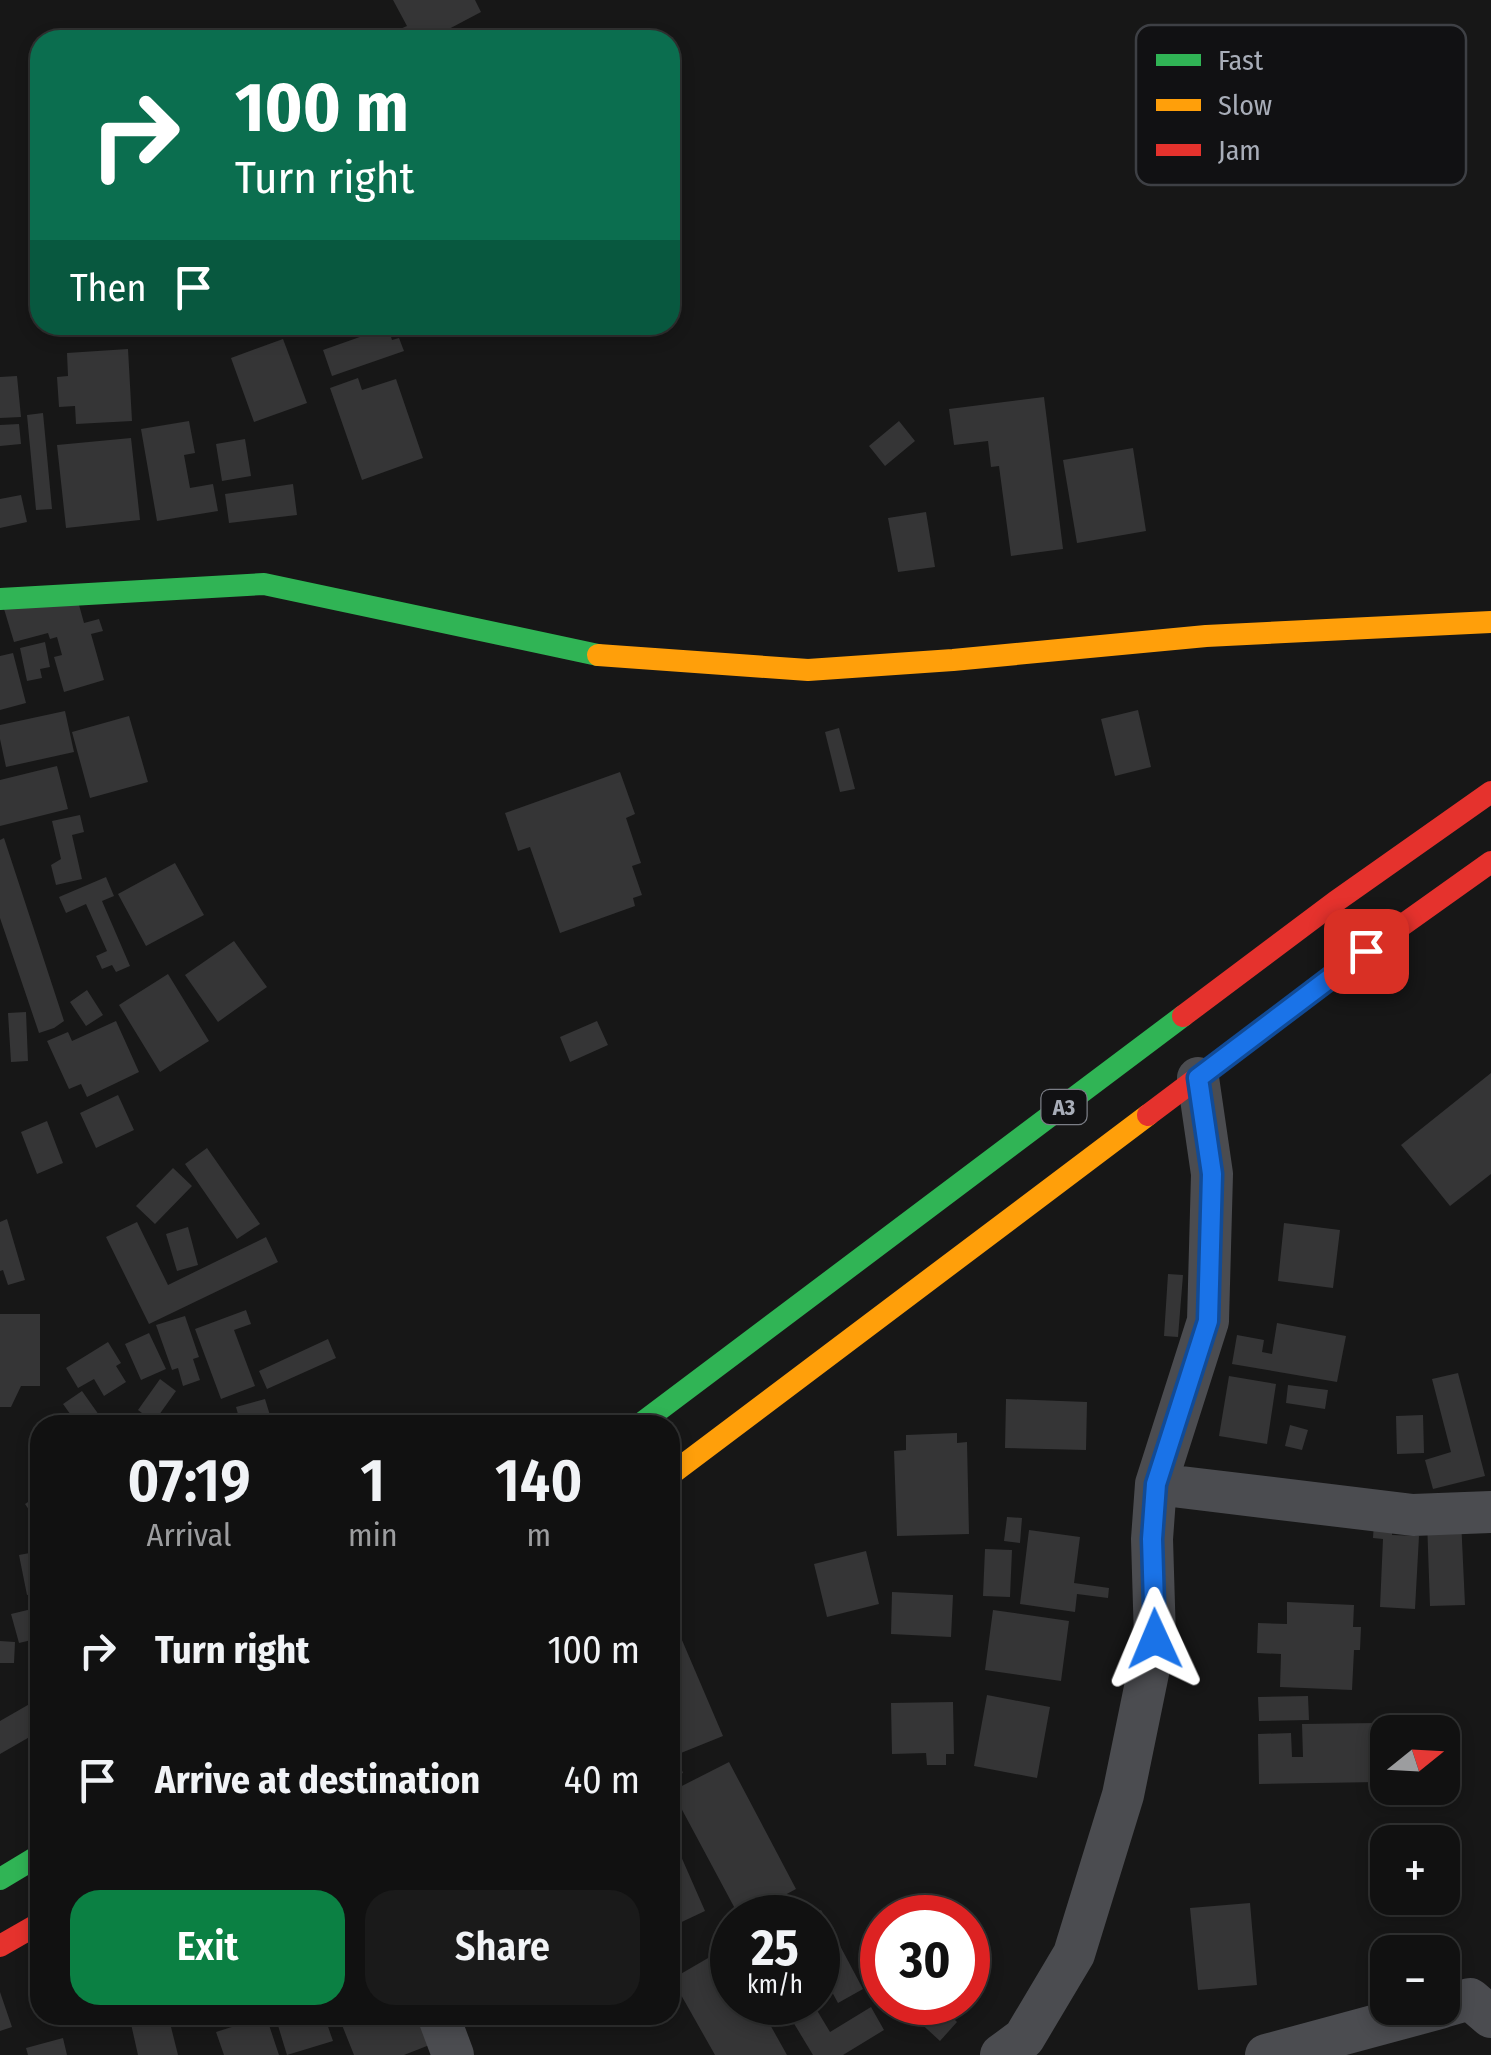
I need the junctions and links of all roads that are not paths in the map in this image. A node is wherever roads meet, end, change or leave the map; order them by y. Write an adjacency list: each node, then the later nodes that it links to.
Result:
1 (0, 599): 2 (main road)
2 (1491, 622)
3 (1491, 792): 6 (main road, A3)
4 (1491, 862): 5 (main road, A3)
5 (1198, 1078): 7 (main road, A3); 8 (street)
6 (652, 1415)
7 (680, 1466)
8 (1156, 1484): 9 (street); 17 (street)
9 (1491, 1512)
10 (30, 1861): 11 (main road)
11 (0, 1879)
12 (30, 1930): 13 (main road)
13 (0, 1946)
14 (1467, 2005): 18 (street)
15 (442, 2025): 16 (street)
16 (453, 2055)
17 (1001, 2055)
18 (1266, 2055)

